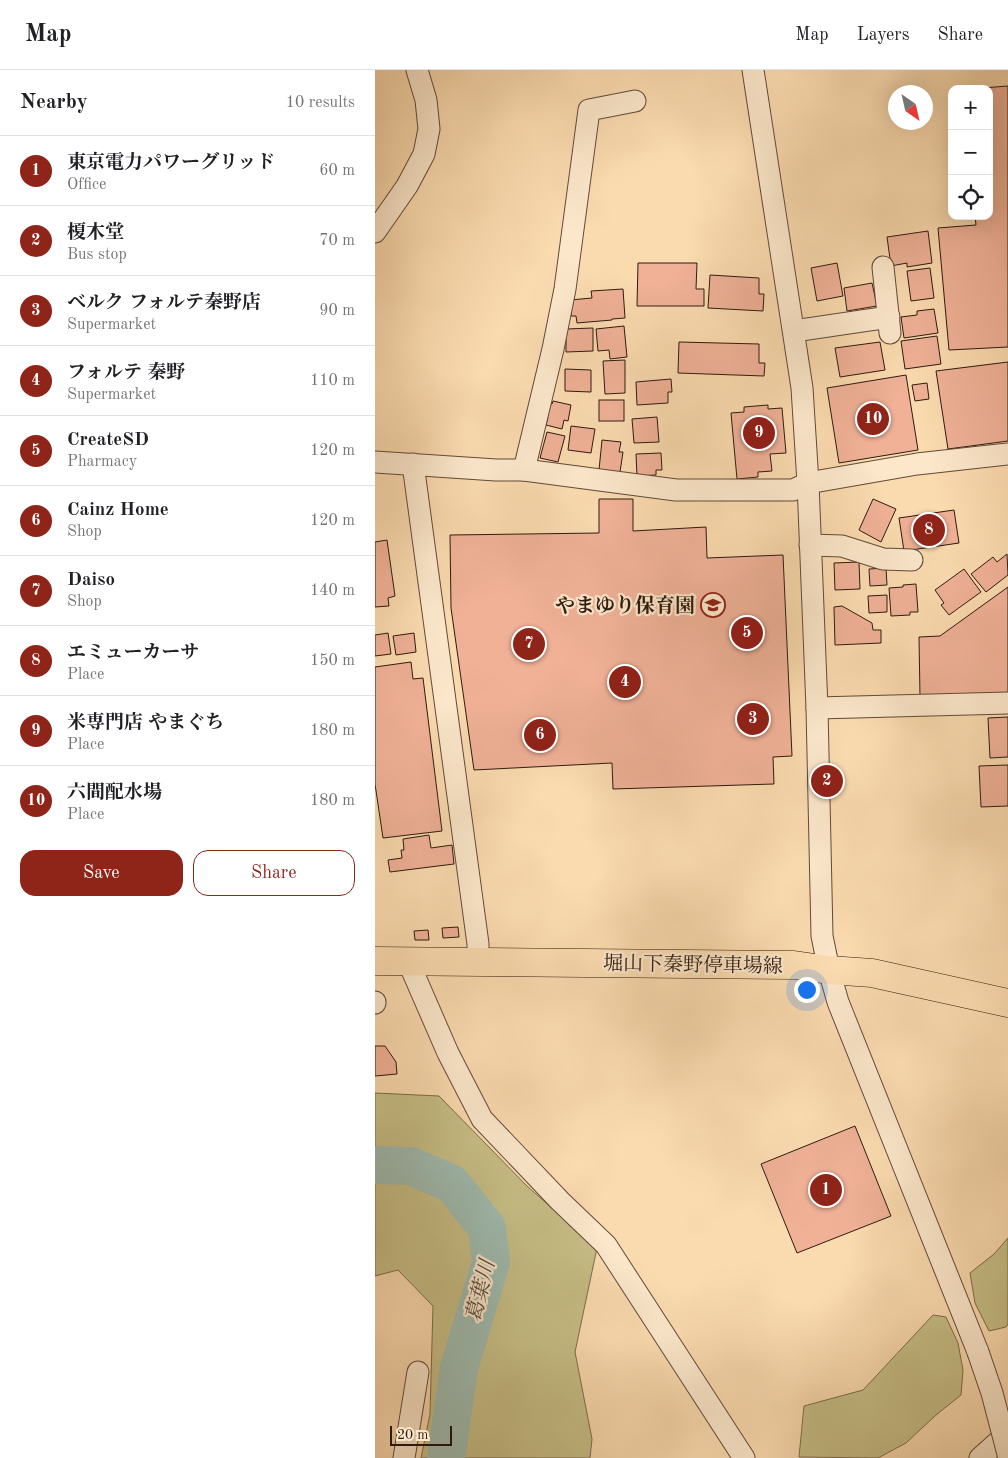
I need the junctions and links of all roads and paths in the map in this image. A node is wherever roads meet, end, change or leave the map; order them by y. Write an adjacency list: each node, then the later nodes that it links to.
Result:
1 (417, 70): 4 (street)
2 (753, 70): 6 (street)
3 (635, 101): 10 (street)
4 (375, 232)
5 (883, 267): 6 (street)
6 (794, 331): 11 (street)
7 (1008, 454): 11 (street)
8 (375, 462): 9 (street)
9 (413, 464): 10 (street); 18 (street)
10 (524, 470): 11 (street)
11 (808, 483): 12 (street)
12 (810, 545): 13 (street); 15 (street)
13 (912, 560)
14 (1008, 703): 15 (street)
15 (817, 708): 19 (street)
16 (375, 961): 17 (main road, 堀山下秦野停車場線)
17 (408, 961): 18 (main road, 堀山下秦野停車場線); 25 (street)
18 (478, 962): 19 (main road, 堀山下秦野停車場線)
19 (829, 970): 20 (main road, 堀山下秦野停車場線); 23 (street, bridge)
20 (1008, 1003)
21 (419, 1372): 24 (street)
22 (1008, 1433): 26 (street)
23 (1008, 1454)
24 (404, 1458)
25 (744, 1458)
26 (980, 1458)

